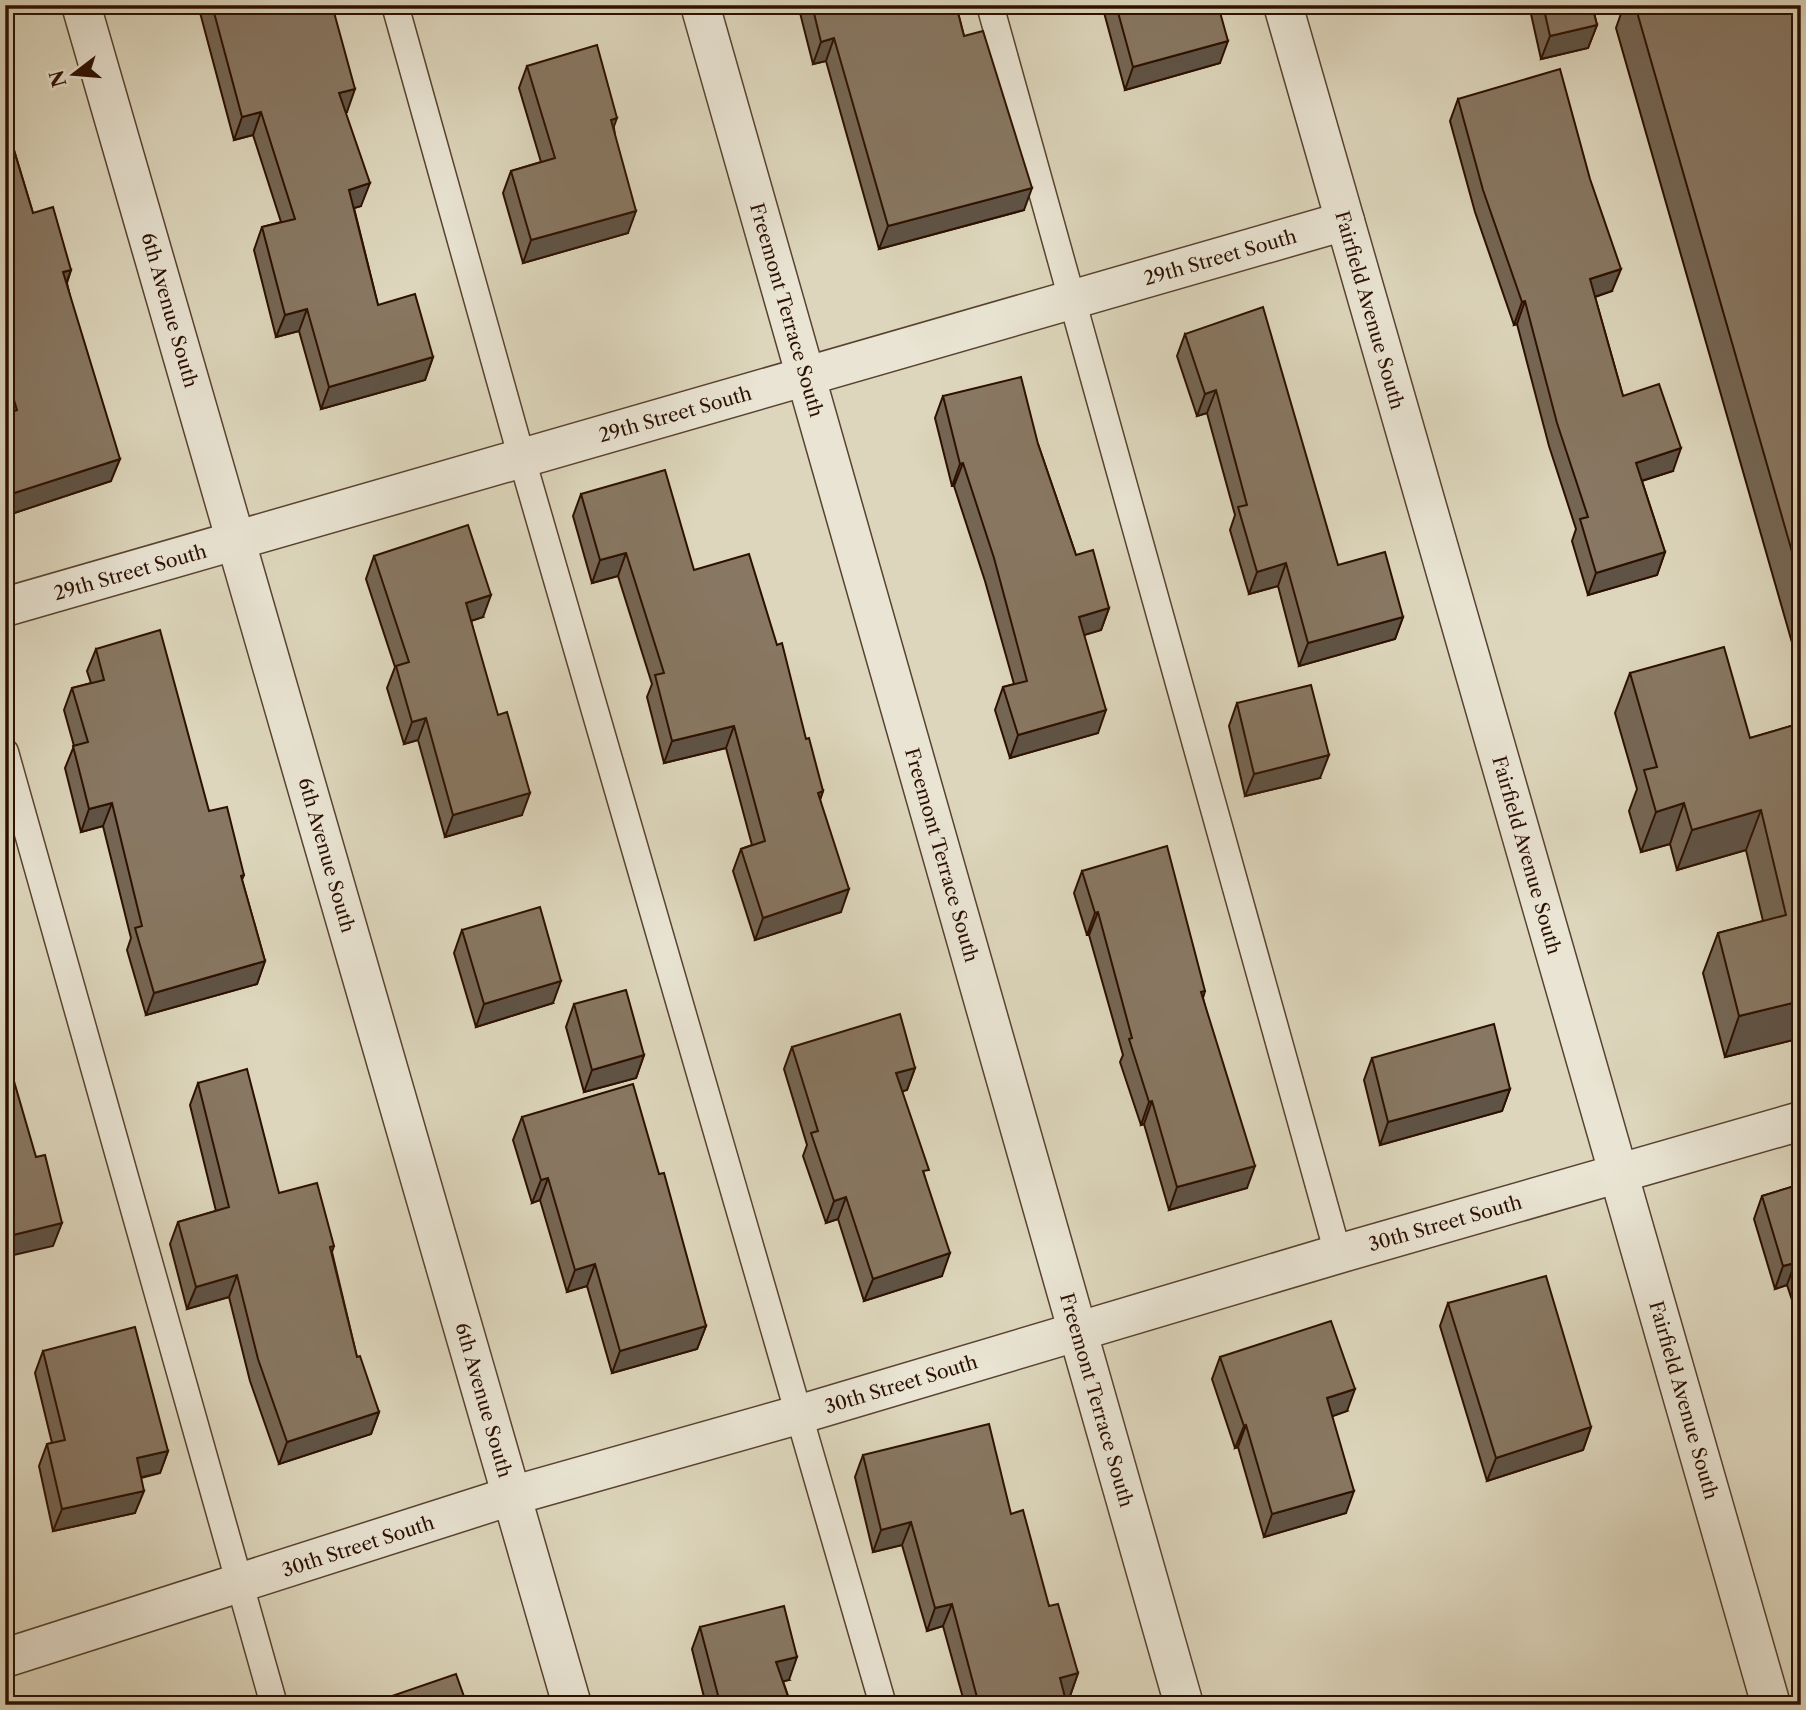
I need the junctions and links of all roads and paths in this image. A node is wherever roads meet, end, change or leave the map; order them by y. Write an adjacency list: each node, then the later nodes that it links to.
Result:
1 (81, 5): 10 (street, 6th Avenue South)
2 (395, 5): 9 (lane)
3 (701, 5): 8 (street, Freemont Terrace South)
4 (990, 5): 7 (lane)
5 (1283, 5): 6 (street, Fairfield Avenue South)
6 (1345, 221): 7 (street, 29th Street South); 14 (street, Fairfield Avenue South)
7 (1074, 300): 8 (street, 29th Street South); 15 (lane)
8 (806, 376): 9 (street, 29th Street South); 16 (street, Freemont Terrace South)
9 (522, 458): 10 (street, 29th Street South); 17 (lane)
10 (236, 541): 11 (street, 29th Street South); 18 (street, 6th Avenue South)
11 (5, 607)
12 (5, 752): 19 (lane)
13 (1801, 1121): 14 (street, 30th Street South)
14 (1618, 1173): 15 (street, 30th Street South); 25 (street, Fairfield Avenue South)
15 (1338, 1254): 16 (street, 30th Street South)
16 (1078, 1332): 17 (street, 30th Street South); 24 (street, Freemont Terrace South)
17 (801, 1414): 18 (street, 30th Street South); 23 (lane)
18 (511, 1496): 19 (street, 30th Street South); 22 (street, 6th Avenue South)
19 (239, 1584): 20 (street, 30th Street South); 21 (lane)
20 (5, 1658)
21 (274, 1705)
22 (572, 1705)
23 (883, 1705)
24 (1184, 1705)
25 (1771, 1705)

